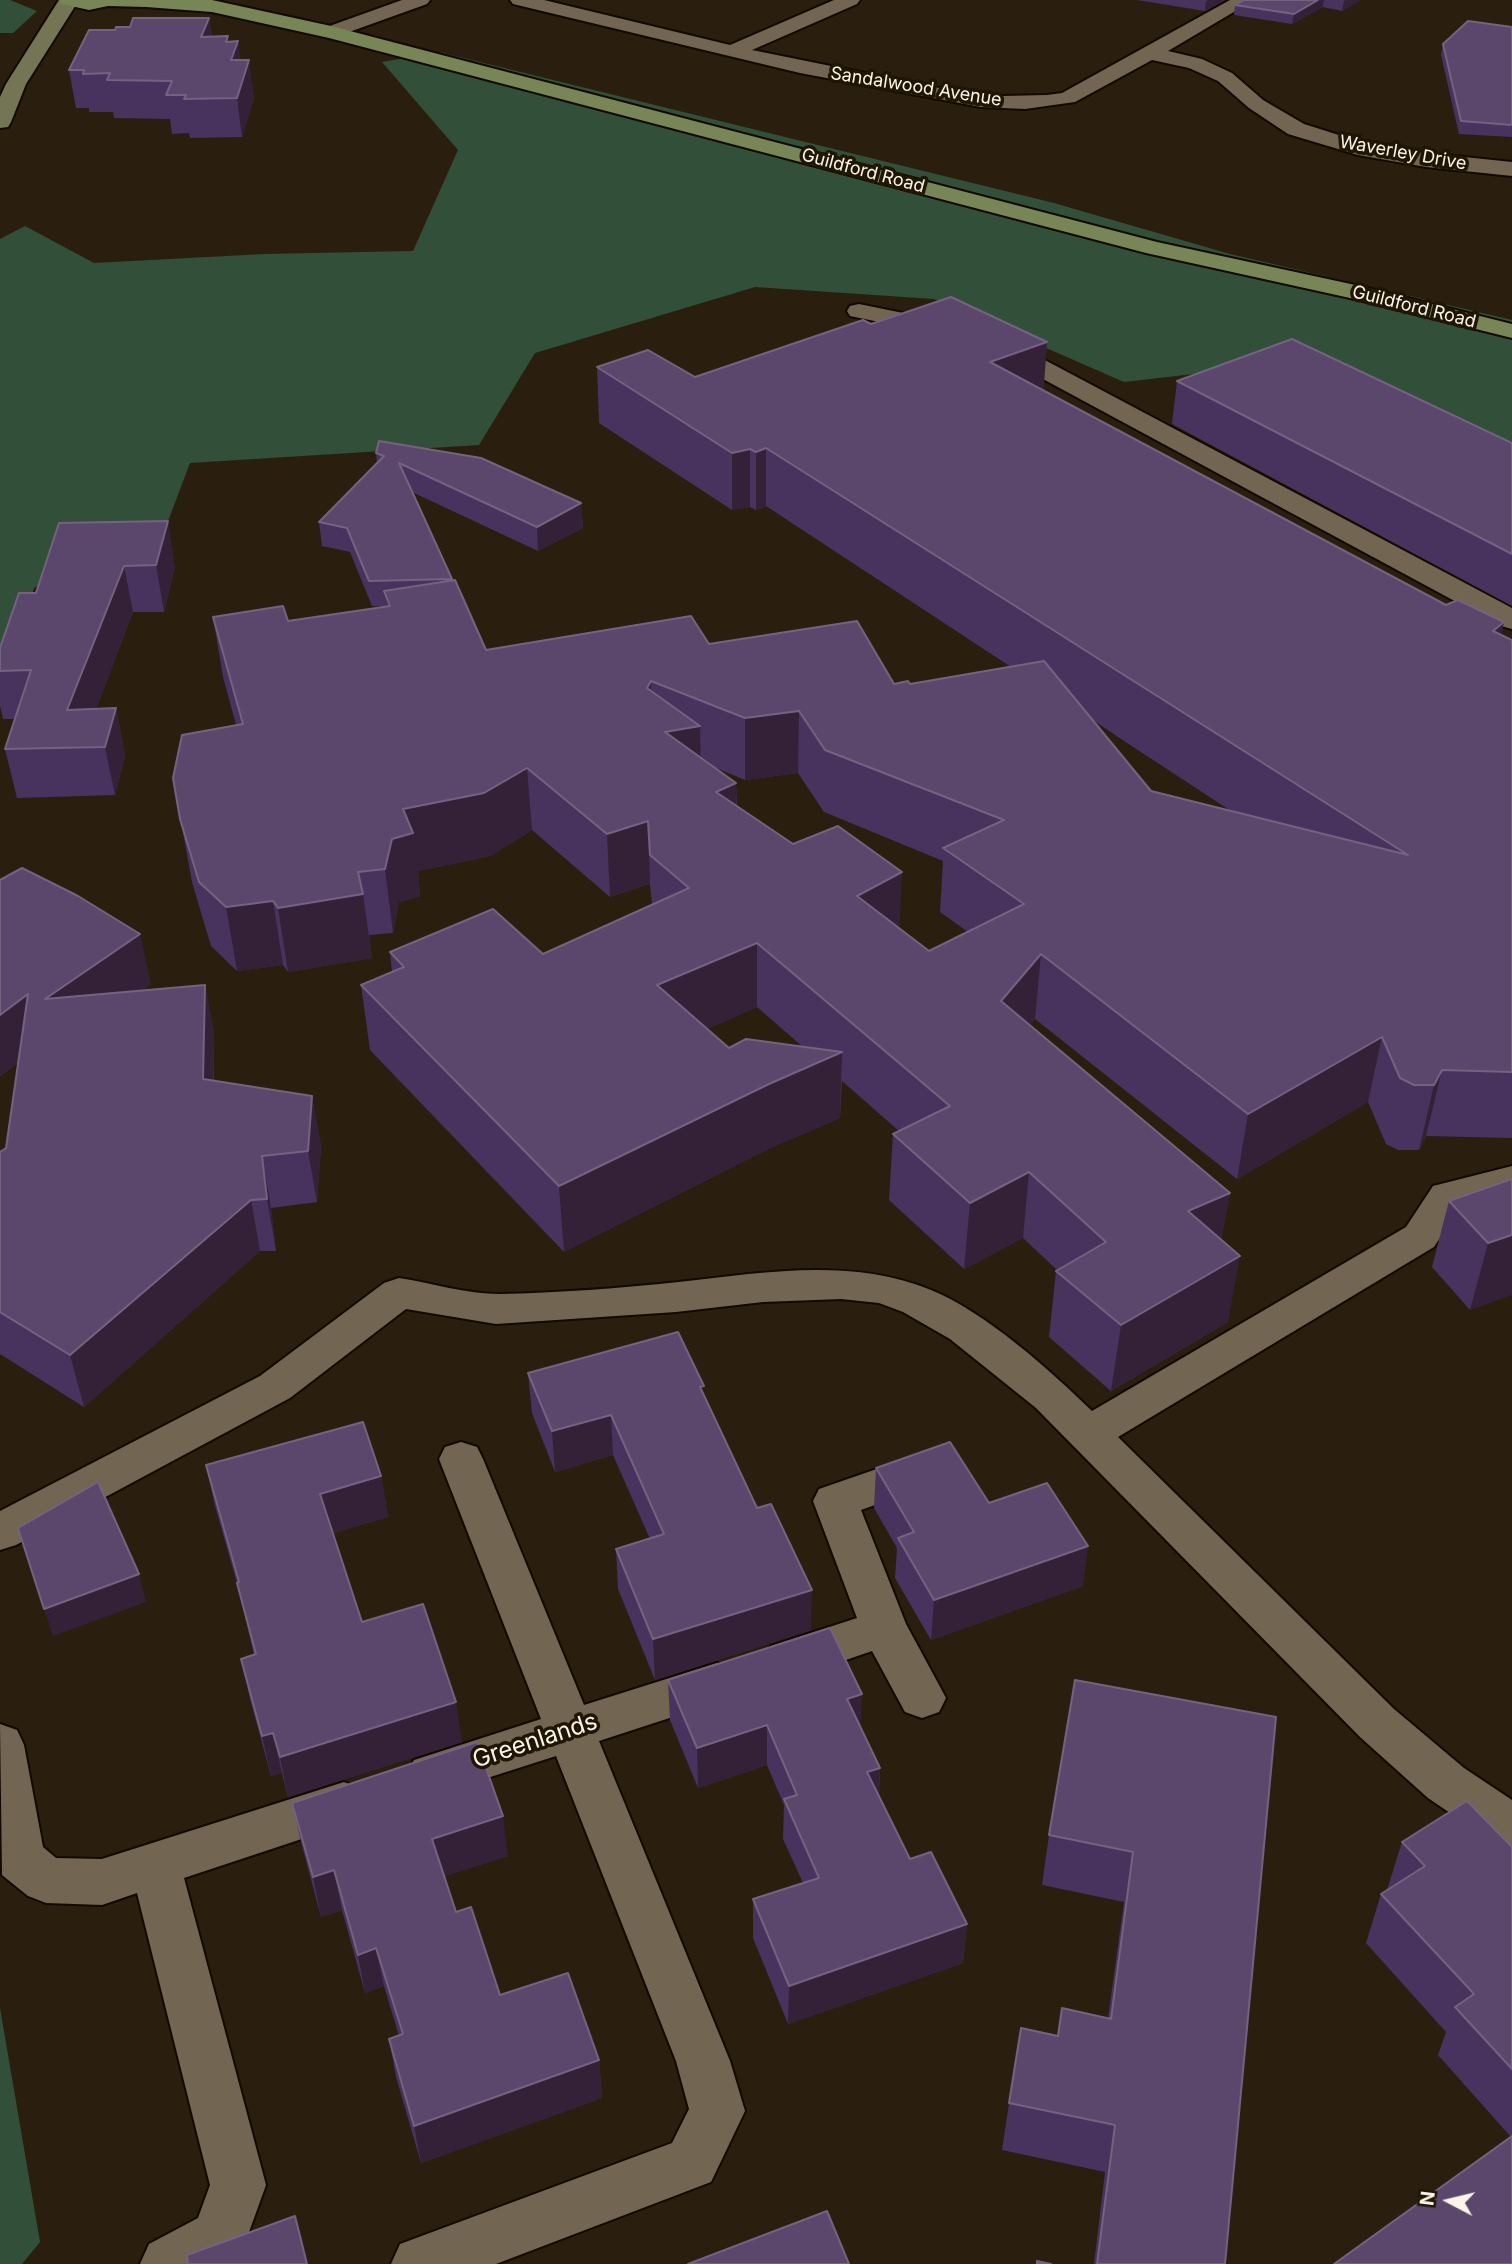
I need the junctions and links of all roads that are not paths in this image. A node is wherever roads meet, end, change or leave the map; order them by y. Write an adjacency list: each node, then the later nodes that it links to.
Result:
1 (69, 0): 7 (main road); 9 (main road)
2 (185, 0): 8 (main road)
3 (420, 0): 10 (street)
4 (520, 0): 11 (street, Sandalwood Avenue)
5 (850, 0): 11 (street)
6 (1244, 0): 12 (street, Sandalwood Avenue)
7 (106, 2): 8 (main road); 9 (main road)
8 (216, 7): 10 (main road, Guildford Road)
9 (49, 30): 13 (main road)
10 (331, 32): 16 (main road, Guildford Road)
11 (733, 51): 12 (street, Sandalwood Avenue)
12 (1150, 53): 14 (street, Waverley Drive)
13 (2, 112)
14 (1512, 169)
15 (859, 311): 17 (street)
16 (1512, 331)
17 (1512, 620)
18 (1512, 1179): 19 (street)
19 (1088, 1434): 22 (street); 27 (street)
20 (461, 1459): 25 (street)
21 (955, 1459): 23 (street)
22 (0, 1532)
23 (884, 1628): 24 (street); 25 (street, Greenlands)
24 (922, 1698)
25 (570, 1730): 28 (street, Greenlands); 30 (street)
26 (0, 1745): 28 (street, Greenlands)
27 (1512, 1827)
28 (155, 1865): 29 (street)
29 (169, 2264)
30 (420, 2264)

